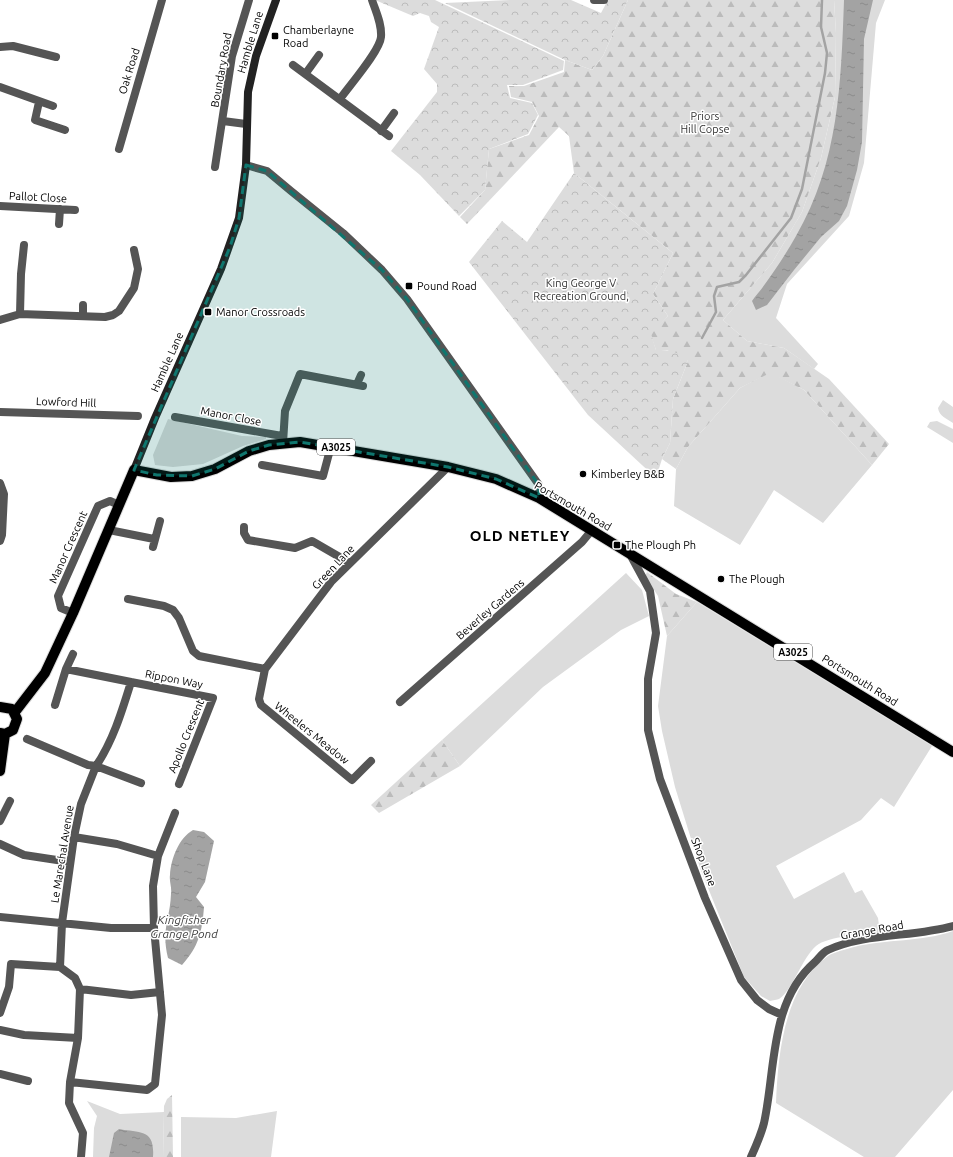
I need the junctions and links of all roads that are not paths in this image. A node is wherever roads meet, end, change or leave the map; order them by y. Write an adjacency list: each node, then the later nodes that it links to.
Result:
1 (162, 0): 22 (street, Oak Road)
2 (249, 0): 17 (street, Boundary Road)
3 (276, 0): 18 (main road, Hamble Lane)
4 (372, 0): 13 (street)
5 (594, 0): 6 (street)
6 (604, 0)
7 (0, 47): 9 (street)
8 (319, 55): 11 (street)
9 (56, 57)
10 (293, 65): 11 (street)
11 (306, 73): 13 (street)
12 (0, 87): 14 (street)
13 (340, 99): 20 (street)
14 (39, 102): 15 (street); 19 (street)
15 (52, 106)
16 (394, 113): 20 (street)
17 (223, 121): 18 (street, Boundary Road); 24 (street, Boundary Road)
18 (246, 124): 23 (main road, Hamble Lane)
19 (65, 130)
20 (381, 131): 21 (street)
21 (389, 136)
22 (119, 149)
23 (246, 165): 43 (main road, Hamble Lane); 45 (street)
24 (215, 167)
25 (0, 206): 26 (street, Pallot Close)
26 (60, 209): 27 (street, Pallot Close); 28 (street)
27 (75, 210)
28 (59, 224)
29 (24, 245): 32 (street)
30 (134, 250): 33 (street)
31 (83, 305): 33 (street)
32 (20, 314): 33 (street); 34 (street)
33 (83, 316)
34 (0, 320)
35 (361, 375): 39 (street)
36 (0, 412): 38 (street, Lowford Hill)
37 (175, 417): 39 (street, Manor Close)
38 (134, 418)
39 (282, 439): 40 (main road, Portsmouth Road / A3025); 43 (main road, Portsmouth Road / A3025)
40 (331, 446): 41 (street); 42 (main road, Portsmouth Road / A3025)
41 (262, 466)
42 (448, 467): 45 (main road, Portsmouth Road / A3025); 53 (street, Green Lane)
43 (134, 470): 46 (main road, Hamble Lane)
44 (0, 483): 51 (street)
45 (539, 498): 50 (main road, Portsmouth Road / A3025)
46 (120, 505): 49 (main road, Hamble Lane); 55 (street, Manor Crescent)
47 (160, 522): 49 (street)
48 (244, 527): 53 (street)
49 (109, 530): 55 (main road, Hamble Lane)
50 (592, 530): 52 (main road, Portsmouth Road / A3025); 62 (street, Beverley Gardens)
51 (0, 541)
52 (631, 556): 68 (main road, Portsmouth Road / A3025); 89 (street, Shop Lane)
53 (350, 563): 58 (street, Green Lane)
54 (128, 599): 58 (street)
55 (73, 613): 65 (main road, Hamble Lane)
56 (74, 654): 57 (street)
57 (66, 669): 59 (street, Rippon Way); 63 (street)
58 (264, 669): 61 (street, Green Lane)
59 (131, 682): 60 (street, Rippon Way); 70 (street, Le Marechal Avenue)
60 (213, 698): 73 (street, Apollo Crescent)
61 (259, 699): 69 (street, Wheelers Meadow)
62 (400, 702)
63 (55, 705)
64 (0, 707): 65 (main road)
65 (15, 712): 66 (main road)
66 (2, 734): 71 (main road)
67 (27, 739): 70 (street)
68 (953, 752)
69 (371, 761)
70 (96, 766): 72 (street); 77 (street, Le Marechal Avenue)
71 (0, 771)
72 (141, 783)
73 (179, 784)
74 (10, 801): 76 (street)
75 (175, 813): 79 (street)
76 (0, 821)
77 (74, 837): 79 (street); 80 (street, Le Marechal Avenue)
78 (0, 844): 80 (street)
79 (158, 856): 84 (street)
80 (70, 862): 82 (street, Le Marechal Avenue)
81 (0, 916): 82 (street)
82 (62, 923): 84 (street); 85 (street, Le Marechal Avenue)
83 (953, 926): 89 (street, Grange Road)
84 (154, 928): 87 (street)
85 (60, 968): 86 (street); 88 (street)
86 (80, 989): 87 (street); 91 (street)
87 (160, 992): 94 (street)
88 (0, 1013)
89 (782, 1015): 96 (street)
90 (0, 1030): 91 (street)
91 (78, 1038): 94 (street)
92 (0, 1074): 93 (street)
93 (28, 1081)
94 (70, 1082): 95 (street)
95 (81, 1157)
96 (751, 1157)

